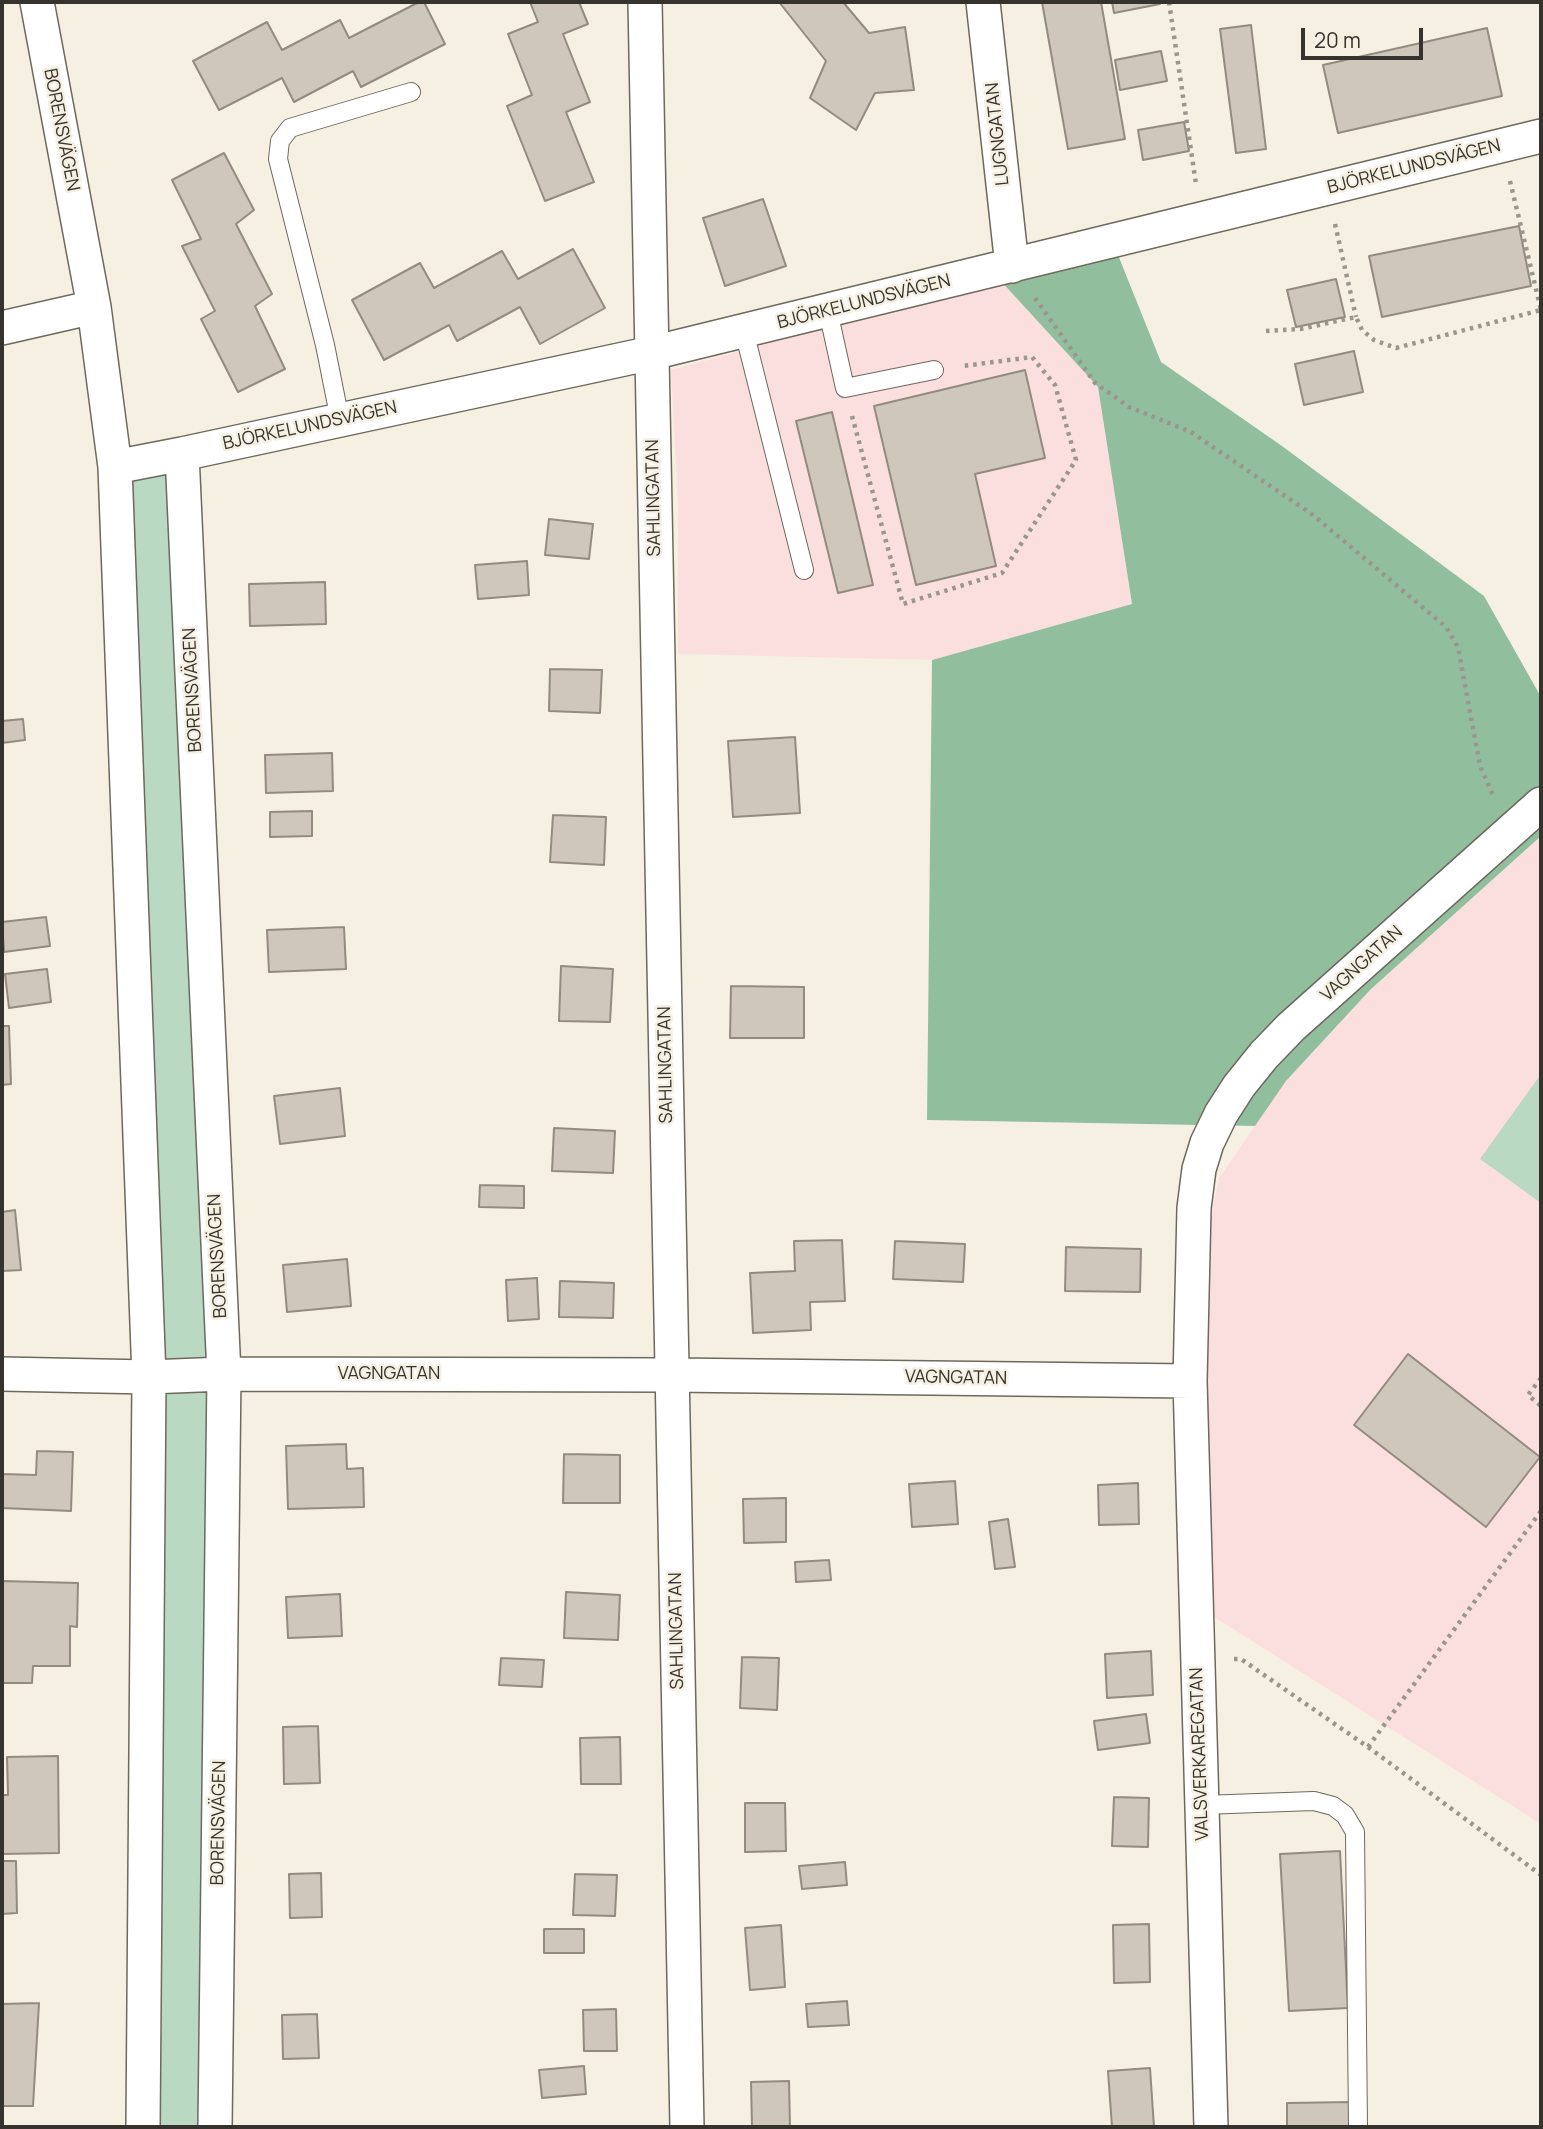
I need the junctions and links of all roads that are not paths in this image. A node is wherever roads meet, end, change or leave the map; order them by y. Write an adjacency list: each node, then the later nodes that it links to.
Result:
1 (37, 2): 7 (street, BORENSVÄGEN)
2 (645, 2): 11 (street, SAHLINGATAN)
3 (983, 2): 6 (street, LUGNGATAN)
4 (411, 92): 13 (lane)
5 (1541, 136): 6 (street, BJÖRKELUNDSVÄGEN)
6 (1012, 266): 8 (street, BJÖRKELUNDSVÄGEN)
7 (94, 307): 9 (street); 15 (street, BORENSVÄGEN)
8 (828, 311): 10 (street, BJÖRKELUNDSVÄGEN); 12 (lane)
9 (2, 328)
10 (744, 331): 11 (street, BJÖRKELUNDSVÄGEN); 16 (lane)
11 (652, 354): 13 (street, BJÖRKELUNDSVÄGEN); 20 (street, SAHLINGATAN)
12 (934, 370)
13 (340, 419): 14 (street, BJÖRKELUNDSVÄGEN)
14 (183, 454): 15 (street); 19 (street, BORENSVÄGEN)
15 (115, 467): 21 (street, BORENSVÄGEN)
16 (804, 570)
17 (1530, 814): 22 (street, VAGNGATAN)
18 (2, 1374): 21 (street, VAGNGATAN)
19 (224, 1374): 20 (street, VAGNGATAN); 21 (street, VAGNGATAN); 25 (street, BORENSVÄGEN)
20 (672, 1375): 22 (street, VAGNGATAN); 26 (street, SAHLINGATAN)
21 (149, 1377): 24 (street, BORENSVÄGEN)
22 (1190, 1381): 23 (street, VALSVERKAREGATAN)
23 (1202, 1805): 27 (street, VALSVERKAREGATAN); 28 (lane)
24 (143, 2127)
25 (215, 2127)
26 (687, 2127)
27 (1211, 2127)
28 (1358, 2127)

